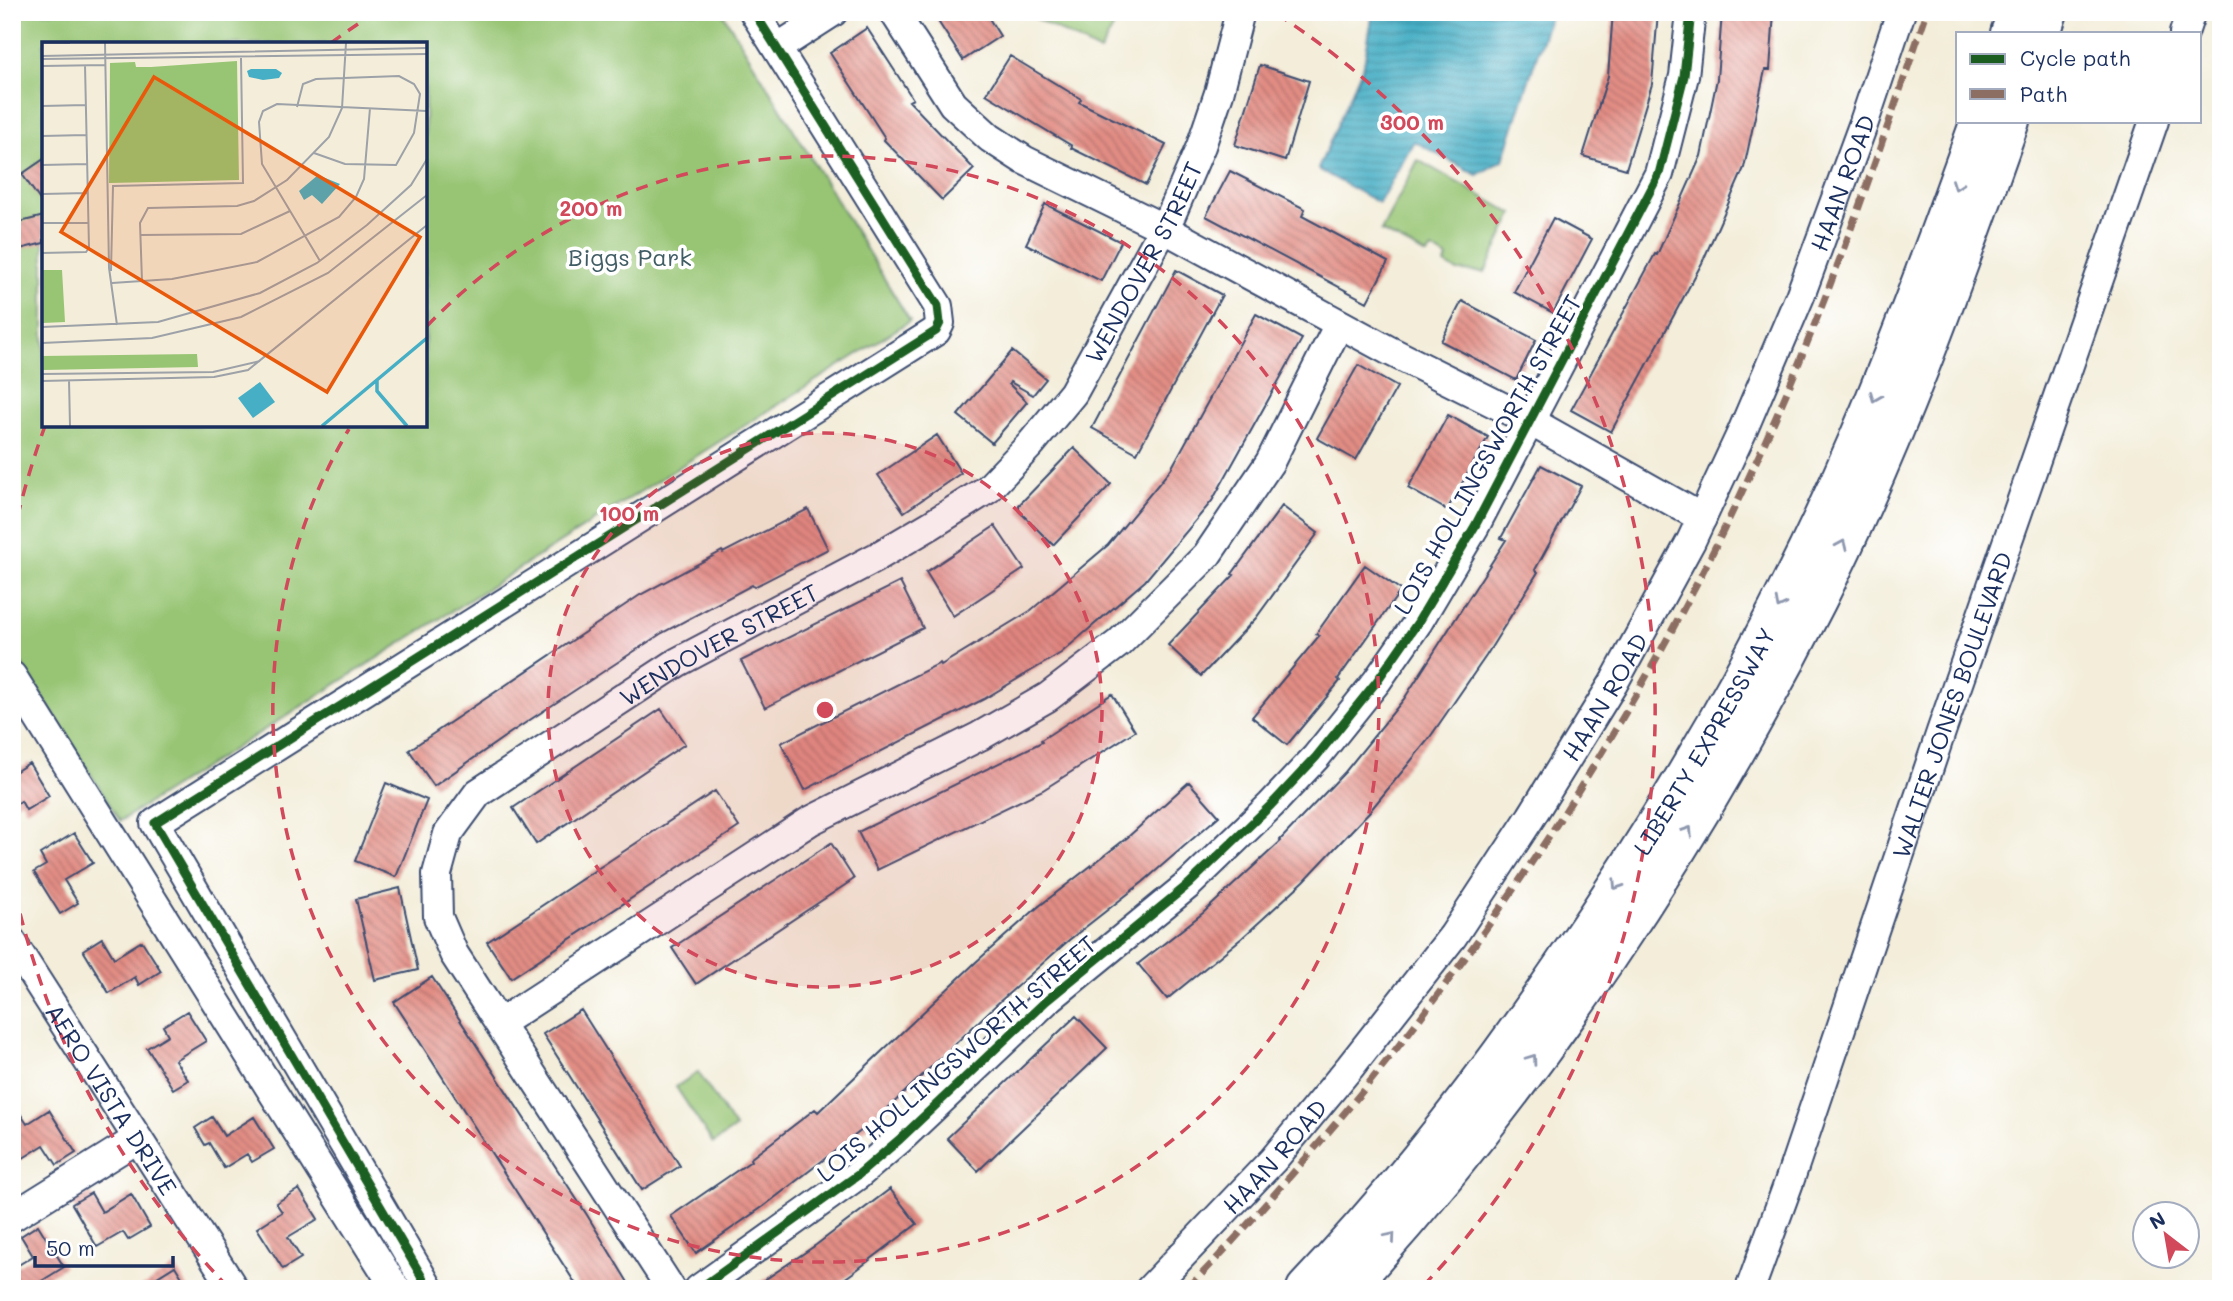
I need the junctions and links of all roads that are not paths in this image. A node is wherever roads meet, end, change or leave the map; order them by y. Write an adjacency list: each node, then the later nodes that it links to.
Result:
1 (754, 12): 13 (street)
2 (833, 12): 13 (street)
3 (894, 12): 17 (street)
4 (1240, 12): 17 (street, WENDOVER STREET)
5 (1691, 12): 19 (street, LOIS HOLLINGSWORTH STREET)
6 (1901, 12): 20 (street, HAAN ROAD)
7 (2018, 12): 10 (highway)
8 (2048, 12): 11 (highway)
9 (2191, 12): 12 (street)
10 (2010, 32)
11 (2041, 32)
12 (2184, 32)
13 (777, 48): 28 (street)
14 (1980, 122): 32 (highway, LIBERTY EXPRESSWAY, one-way to 32)
15 (2010, 122): 33 (highway, LIBERTY EXPRESSWAY, one-way to 15)
16 (2154, 122): 34 (street, WALTER JONES BOULEVARD)
17 (1163, 228): 18 (street); 23 (street, WENDOVER STREET)
18 (1339, 324): 19 (street); 23 (street)
19 (1530, 421): 20 (street); 30 (street, LOIS HOLLINGSWORTH STREET)
20 (1702, 518): 31 (street, HAAN ROAD)
21 (12, 676): 27 (street)
22 (16, 958): 24 (street, AERO VISTA DRIVE)
23 (500, 1023): 29 (street, WENDOVER STREET)
24 (137, 1139): 25 (street); 26 (street, AERO VISTA DRIVE)
25 (12, 1217)
26 (234, 1289)
27 (396, 1289)
28 (429, 1289)
29 (671, 1289)
30 (699, 1289)
31 (1150, 1289)
32 (1306, 1289)
33 (1346, 1289)
34 (1750, 1289)

